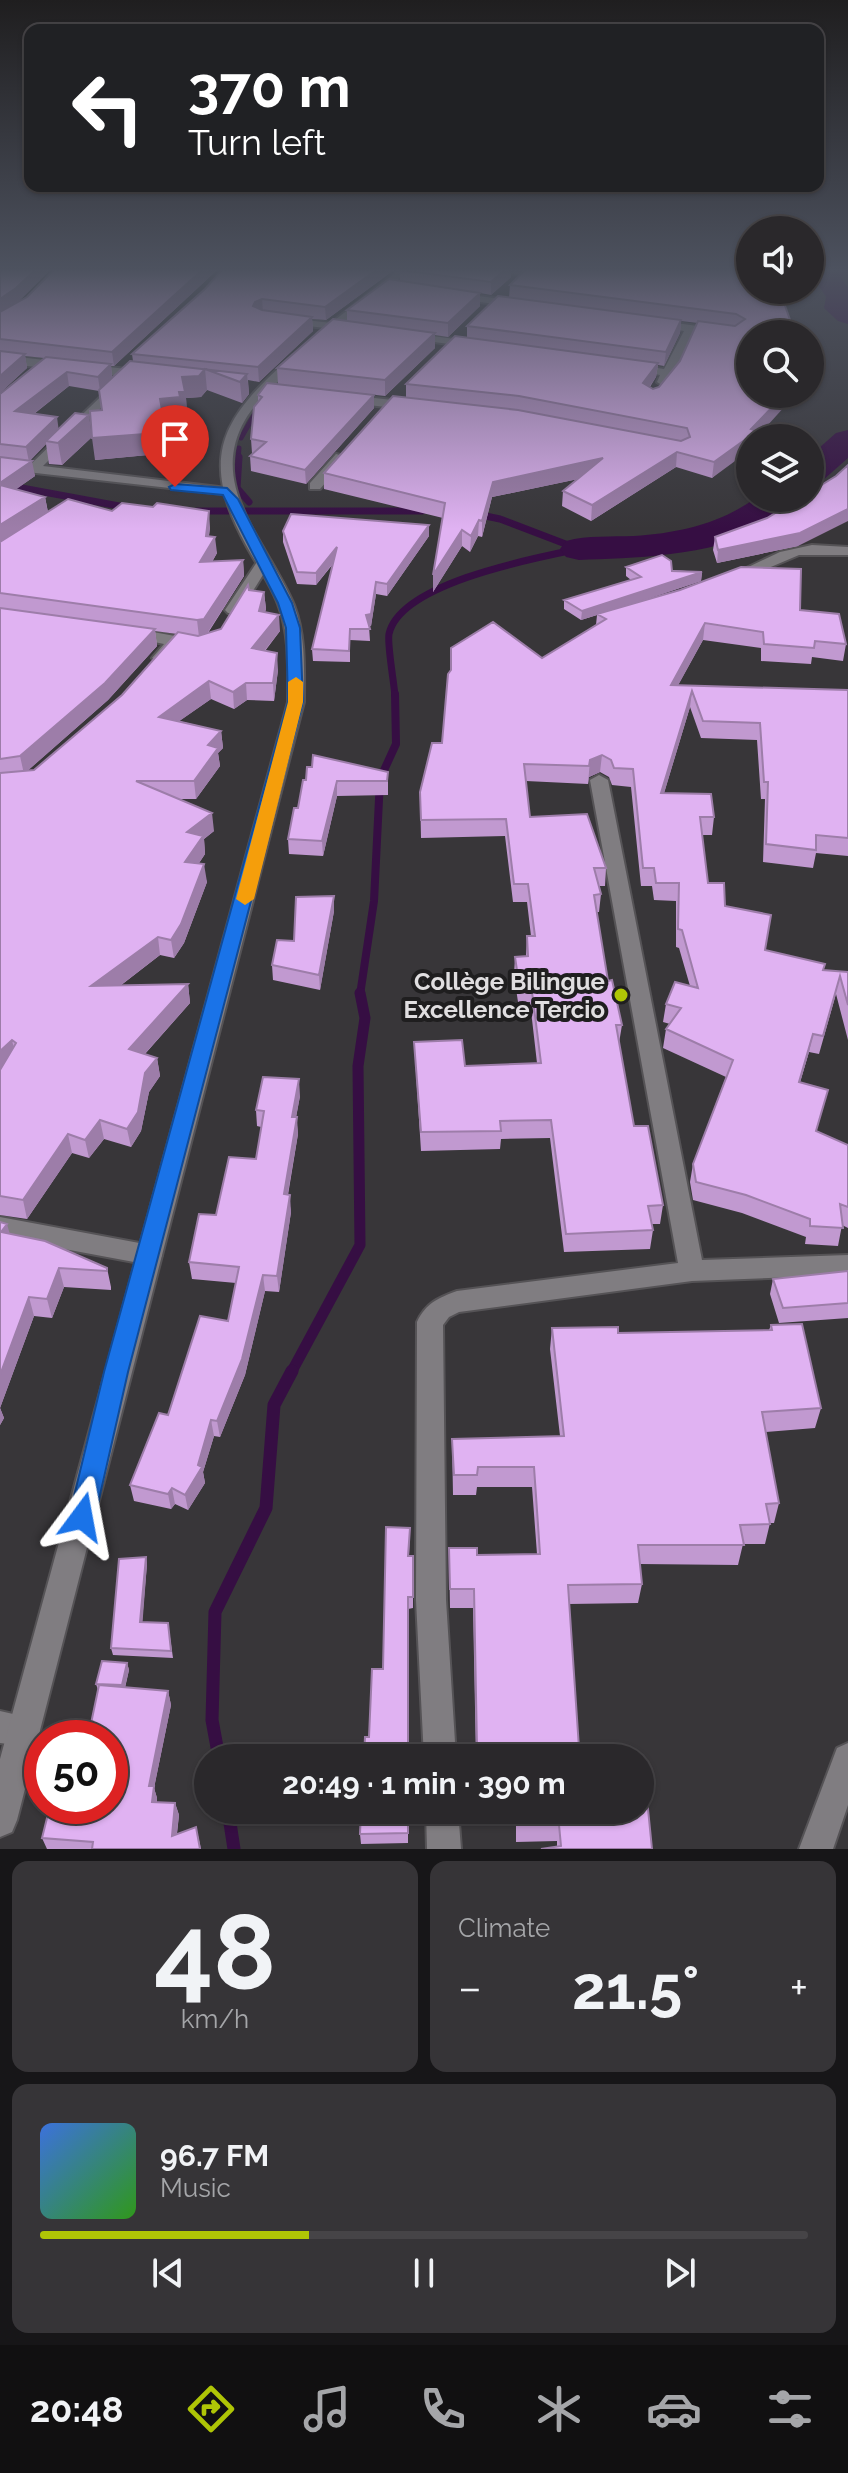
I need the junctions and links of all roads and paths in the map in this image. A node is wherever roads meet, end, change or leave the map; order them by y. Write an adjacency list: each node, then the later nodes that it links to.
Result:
1 (298, 356): 11 (street)
2 (678, 356): 7 (street)
3 (0, 359): 4 (street)
4 (44, 364): 6 (street); 8 (street)
5 (623, 366): 7 (street)
6 (126, 369): 9 (street); 21 (street)
7 (670, 373): 15 (street)
8 (33, 374)
9 (158, 377)
10 (244, 388): 11 (street)
11 (259, 390): 12 (street); 23 (street)
12 (273, 391)
13 (399, 393): 16 (street)
14 (331, 397): 16 (street)
15 (651, 397)
16 (388, 404): 17 (street); 18 (street)
17 (428, 408)
18 (378, 415)
19 (346, 451): 22 (street)
20 (0, 465): 21 (street)
21 (32, 470): 23 (street)
22 (315, 486)
23 (232, 502): 25 (street)
24 (847, 556): 26 (street)
25 (264, 562): 27 (street); 32 (street)
26 (709, 587)
27 (222, 628)
28 (109, 630): 29 (street)
29 (146, 674)
30 (599, 780): 34 (street)
31 (0, 1227): 32 (street)
32 (150, 1255): 35 (street)
33 (848, 1265): 34 (street)
34 (692, 1271): 36 (street)
35 (12, 1729): 38 (street)
36 (439, 1744)
37 (848, 1759): 41 (street)
38 (0, 1820)
39 (443, 1824): 40 (street)
40 (444, 1849)
41 (816, 1849)

